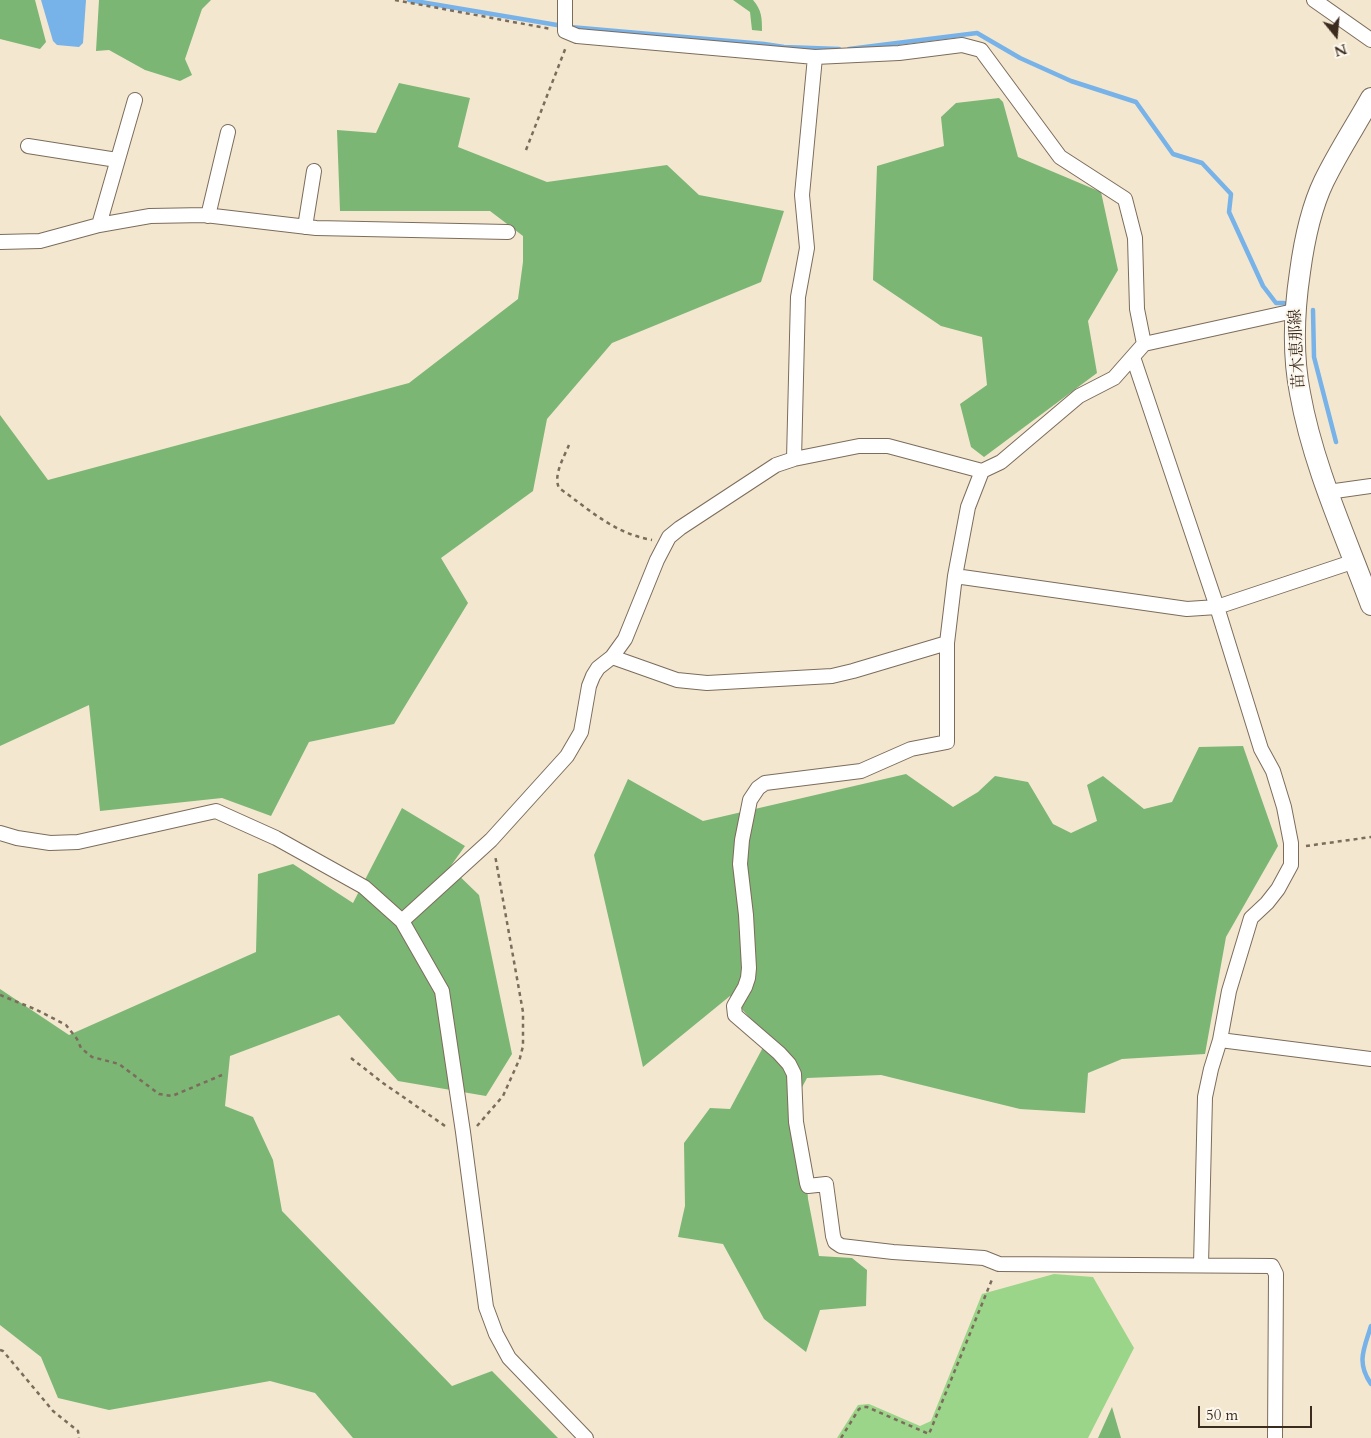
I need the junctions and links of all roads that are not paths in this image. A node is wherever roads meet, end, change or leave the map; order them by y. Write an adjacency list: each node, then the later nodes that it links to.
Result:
1 (565, 0): 4 (street)
2 (1314, 0): 3 (street)
3 (1371, 40)
4 (815, 57): 17 (street); 19 (street)
5 (1371, 98): 16 (main road, 苗木恵那線)
6 (135, 100): 9 (street)
7 (228, 132): 11 (street)
8 (28, 146): 9 (street)
9 (117, 160): 12 (street)
10 (314, 171): 13 (street)
11 (208, 216): 12 (street); 13 (street)
12 (99, 225): 15 (street)
13 (305, 227): 14 (street)
14 (508, 232)
15 (0, 242)
16 (1294, 310): 17 (street); 22 (main road, 苗木恵那線)
17 (1144, 344): 18 (street)
18 (1133, 357): 20 (street); 26 (street)
19 (794, 459): 20 (street); 28 (street)
20 (982, 471): 24 (street)
21 (1371, 486): 22 (street)
22 (1328, 492): 23 (main road, 苗木恵那線)
23 (1355, 561): 25 (main road, 苗木恵那線); 26 (street)
24 (955, 576): 26 (street); 27 (street)
25 (1371, 604)
26 (1217, 607): 31 (street)
27 (947, 643): 28 (street); 33 (street)
28 (612, 657): 30 (street)
29 (0, 833): 30 (street)
30 (402, 921): 34 (street)
31 (1220, 1040): 32 (street); 33 (street)
32 (1371, 1059)
33 (1201, 1265): 35 (street)
34 (586, 1438)
35 (1275, 1438)

